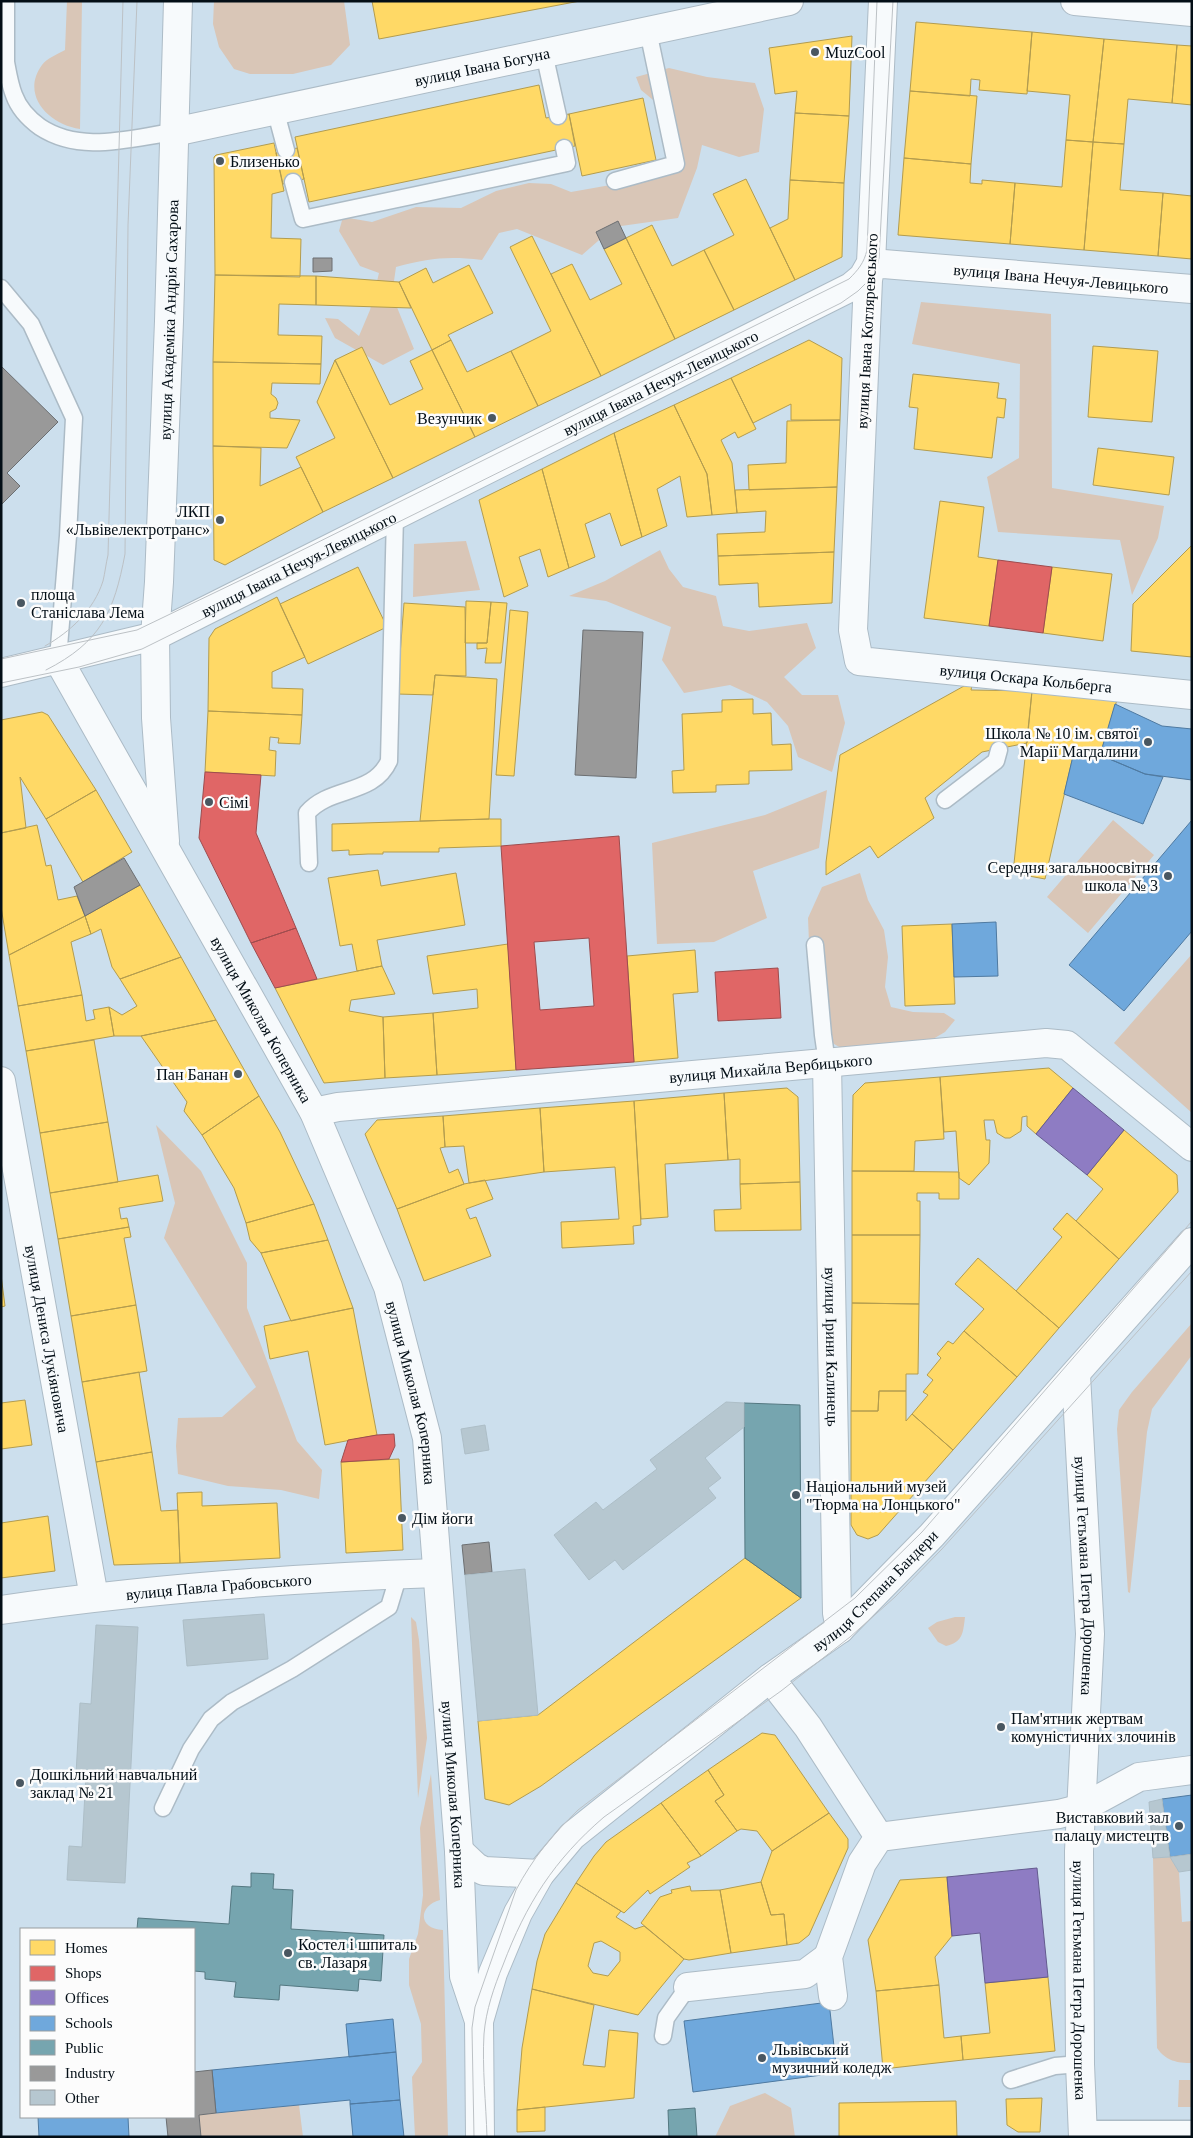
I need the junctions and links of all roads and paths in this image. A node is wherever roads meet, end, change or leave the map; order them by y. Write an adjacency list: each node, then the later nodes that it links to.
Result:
1 (6, 1): 10 (lane)
2 (178, 1): 13 (main road, вулиця Академіка Андрія Сахарова)
3 (790, 1): 6 (main road, вулиця Івана Богуна)
4 (883, 1): 18 (main road, вулиця Івана Котляревського)
5 (1075, 1): 7 (main road)
6 (719, 8): 8 (main road, вулиця Івана Богуна)
7 (1192, 12)
8 (648, 31): 9 (main road, вулиця Івана Богуна); 16 (lane)
9 (544, 53): 11 (main road, вулиця Івана Богуна); 12 (lane)
10 (4, 65): 13 (lane)
11 (276, 109): 13 (main road, вулиця Івана Богуна); 15 (lane)
12 (558, 116)
13 (174, 132): 22 (main road, вулиця Академіка Андрія Сахарова)
14 (564, 148): 17 (lane)
15 (286, 150)
16 (614, 181)
17 (293, 182)
18 (871, 263): 20 (main road, вулиця Івана Нечуя-Левицького); 21 (main road, вулиця Івана Нечуя-Левицького); 24 (main road, вулиця Івана Котляревського)
19 (1, 288): 23 (lane)
20 (1192, 289)
21 (395, 515): 22 (main road, вулиця Івана Нечуя-Левицького); 30 (lane)
22 (155, 636): 23 (main road, вулиця Івана Нечуя-Левицького); 29 (main road, вулиця Миколая Коперника)
23 (58, 659): 25 (main road, вулиця Івана Нечуя-Левицького); 29 (main road, вулиця Миколая Коперника)
24 (859, 661): 26 (main road, вулиця Оскара Кольберга)
25 (1, 673)
26 (1192, 694)
27 (999, 750): 28 (lane)
28 (945, 800)
29 (165, 850): 34 (main road, вулиця Миколая Коперника)
30 (309, 863)
31 (815, 945): 32 (lane)
32 (827, 1063): 34 (main road, вулиця Михайла Вербицького); 35 (main road, вулиця Михайла Вербицького); 42 (main road, вулиця Ірини Калинець)
33 (1, 1081): 40 (main road, вулиця Дениса Лукіяновича)
34 (314, 1112): 38 (main road, вулиця Миколая Коперника)
35 (1192, 1147)
36 (1192, 1242): 37 (main road, вулиця Степана Бандери)
37 (1076, 1374): 42 (main road, вулиця Степана Бандери); 46 (main road, вулиця Гетьмана Петра Дорошенка)
38 (437, 1573): 39 (main road, вулиця Павла Грабовського); 48 (main road, вулиця Миколая Коперника)
39 (398, 1574): 40 (main road, вулиця Павла Грабовського); 45 (lane)
40 (94, 1597): 41 (main road, вулиця Павла Грабовського)
41 (1, 1610)
42 (840, 1629): 43 (main road, вулиця Степана Бандери)
43 (770, 1678): 47 (main road); 49 (main road, вулиця Степана Бандери)
44 (1192, 1770): 46 (main road)
45 (163, 1808)
46 (1082, 1808): 47 (main road); 55 (main road, вулиця Гетьмана Петра Дорошенка)
47 (880, 1837): 50 (main road)
48 (459, 1851): 49 (main road); 53 (main road, вулиця Миколая Коперника)
49 (540, 1874): 53 (main road, вулиця Степана Бандери)
50 (828, 1957): 51 (main road); 52 (main road)
51 (688, 1987): 54 (lane)
52 (833, 1996)
53 (479, 2021): 59 (main road, вулиця Миколая Коперника)
54 (663, 2036)
55 (1080, 2064): 56 (lane); 58 (main road, вулиця Гетьмана Петра Дорошенка)
56 (1011, 2080)
57 (1192, 2129): 58 (lane)
58 (1083, 2133)
59 (480, 2137)

